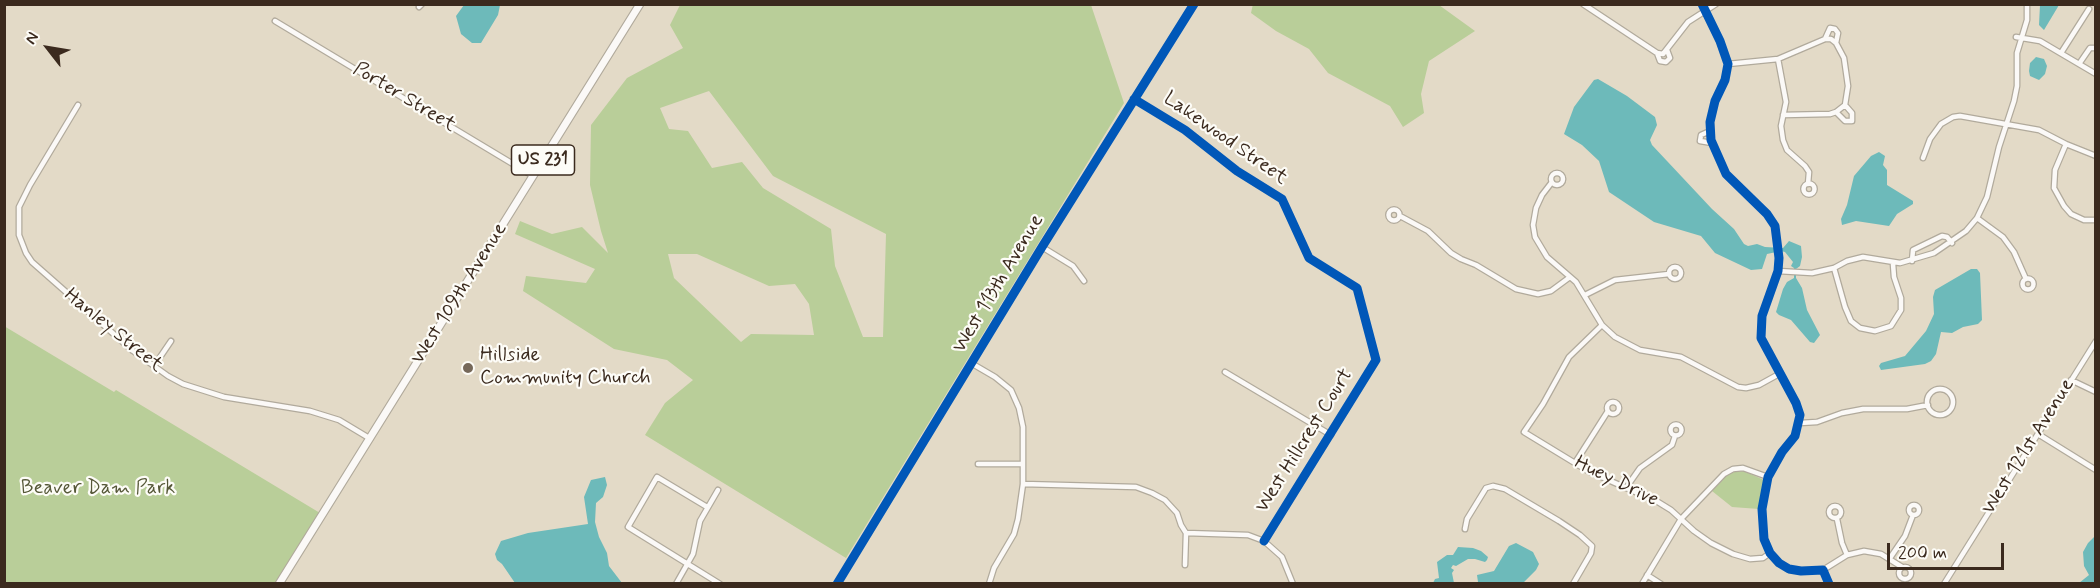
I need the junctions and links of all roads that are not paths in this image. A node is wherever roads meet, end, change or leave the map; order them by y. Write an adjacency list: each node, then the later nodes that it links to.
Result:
1 (640, 4): 32 (main road, West 109th Avenue / US 231)
2 (1194, 4): 21 (street, West 113th Avenue)
3 (1583, 4): 15 (street)
4 (1716, 4): 6 (street)
5 (2026, 4): 10 (street)
6 (1703, 7): 14 (street); 18 (street)
7 (2089, 9): 16 (street)
8 (275, 21): 32 (street, Porter Street)
9 (2016, 36): 10 (street)
10 (2023, 37): 16 (street); 26 (street)
11 (1825, 39): 12 (street); 12 (street); 17 (street)
12 (1834, 41): 23 (street)
13 (2096, 48): 19 (street)
14 (1665, 52): 15 (street); 15 (street)
15 (1657, 53)
16 (2061, 53): 19 (street)
17 (1778, 59): 18 (street); 25 (street)
18 (1728, 64): 27 (street)
19 (2079, 64): 20 (street)
20 (2096, 74)
21 (1134, 99): 39 (street, West 113th Avenue); 52 (street, Lakewood Street)
22 (78, 105): 54 (street, Hanley Street)
23 (1845, 105): 24 (street); 24 (street)
24 (1836, 112): 25 (street)
25 (1783, 115): 34 (street)
26 (2006, 124): 29 (street); 31 (street); 36 (street)
27 (1710, 131): 28 (street); 28 (street)
28 (1712, 143): 43 (street)
29 (2066, 144): 30 (street); 37 (street)
30 (2096, 156)
31 (1923, 158)
32 (533, 176): 65 (main road, West 109th Avenue / US 231)
33 (1552, 182): 45 (street)
34 (1809, 184)
35 (1400, 216): 45 (street)
36 (1977, 218): 38 (street); 46 (street)
37 (2096, 220)
38 (1952, 243): 40 (street); 40 (street)
39 (1042, 248): 47 (street); 53 (street, West 113th Avenue)
40 (1912, 261): 41 (street)
41 (1893, 264): 42 (street); 42 (street)
42 (1834, 268): 43 (street)
43 (1778, 271): 56 (street)
44 (1669, 274): 48 (street)
45 (1570, 276): 48 (street)
46 (2026, 279)
47 (1084, 281)
48 (1585, 295): 49 (street)
49 (1602, 325): 56 (street); 66 (street, Huey Drive)
50 (171, 341): 54 (street)
51 (2096, 342): 57 (street, West 121st Avenue)
52 (1376, 360): 63 (street, West Hillcrest Court)
53 (971, 363): 68 (street); 92 (street, West 113th Avenue)
54 (154, 366): 65 (street, Hanley Street)
55 (1225, 372): 63 (street)
56 (1779, 374): 61 (street)
57 (2072, 380): 58 (street); 62 (street, West 121st Avenue)
58 (2096, 392)
59 (1928, 405): 59 (street); 61 (street)
60 (1608, 411): 66 (street)
61 (1800, 423): 70 (street)
62 (2038, 434): 69 (street); 99 (street, West 121st Avenue)
63 (1331, 435): 80 (street, West Hillcrest Court)
64 (1675, 436): 72 (street)
65 (369, 438): 89 (main road, West 109th Avenue / US 231)
66 (1575, 463): 72 (street, Huey Drive)
67 (978, 464): 68 (street)
68 (1022, 464): 71 (street)
69 (2096, 470)
70 (1768, 477): 76 (street); 81 (street)
71 (1023, 484): 79 (street); 93 (street)
72 (1626, 488): 76 (street, Huey Drive)
73 (718, 490): 74 (street)
74 (707, 507): 84 (street); 84 (street)
75 (1913, 515): 83 (street)
76 (1681, 519): 81 (street, Huey Drive); 88 (street)
77 (1837, 519): 82 (street)
78 (1465, 529): 95 (street)
79 (1186, 533): 80 (street); 85 (street)
80 (1264, 541): 94 (street)
81 (1770, 553): 87 (street)
82 (1847, 555): 83 (street); 87 (street)
83 (1890, 558): 86 (street)
84 (688, 564): 90 (street); 91 (street)
85 (1185, 565)
86 (1902, 567)
87 (1823, 570): 98 (street)
88 (1647, 575): 96 (street); 97 (street)
89 (279, 584)
90 (676, 584)
91 (720, 584)
92 (837, 584)
93 (989, 584)
94 (1293, 584)
95 (1573, 584)
96 (1642, 584)
97 (1661, 584)
98 (1829, 584)
99 (1944, 584)

